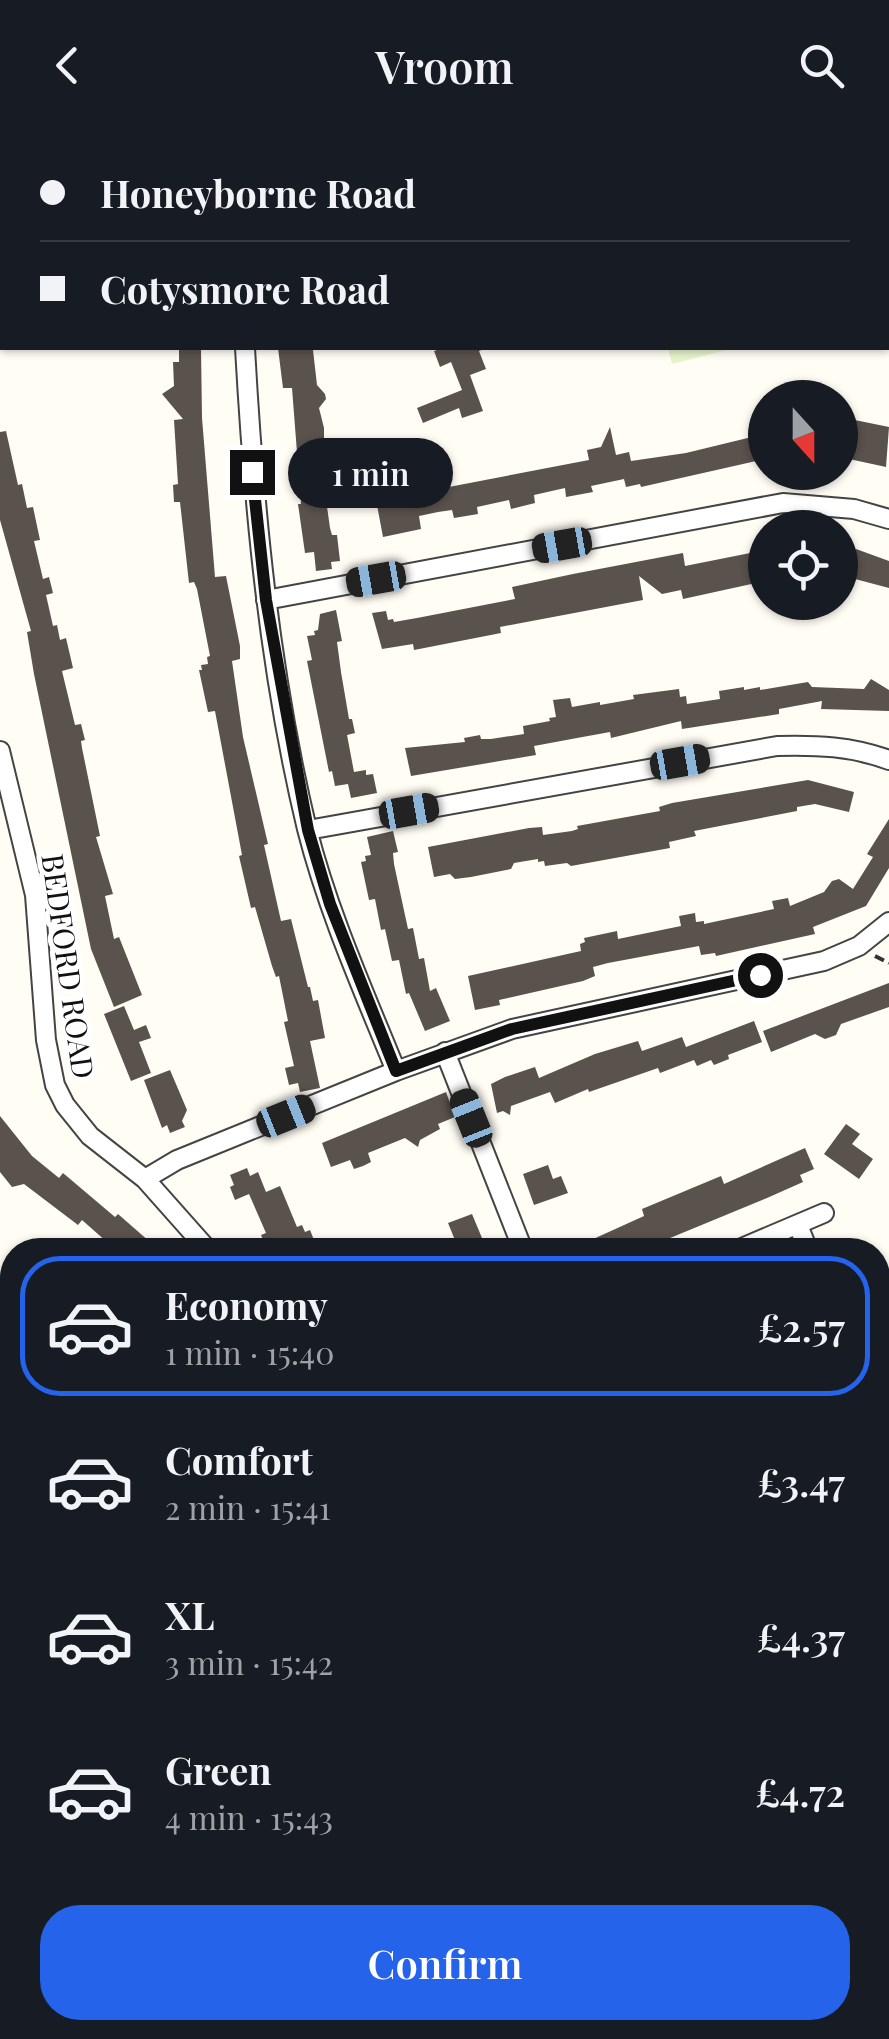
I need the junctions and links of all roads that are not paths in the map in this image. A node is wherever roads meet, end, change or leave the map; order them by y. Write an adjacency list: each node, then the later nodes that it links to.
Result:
1 (246, 350): 3 (street)
2 (889, 519): 3 (street)
3 (266, 600): 6 (street)
4 (0, 751): 10 (street, BEDFORD ROAD)
5 (889, 760): 6 (street)
6 (308, 830): 9 (street)
7 (889, 922): 8 (street)
8 (445, 1052): 9 (street); 14 (street)
9 (396, 1071): 10 (street)
10 (145, 1180): 13 (street, BEDFORD ROAD)
11 (824, 1214): 12 (street)
12 (798, 1225): 15 (street); 16 (street)
13 (197, 1238)
14 (518, 1238)
15 (767, 1238)
16 (803, 1238)

